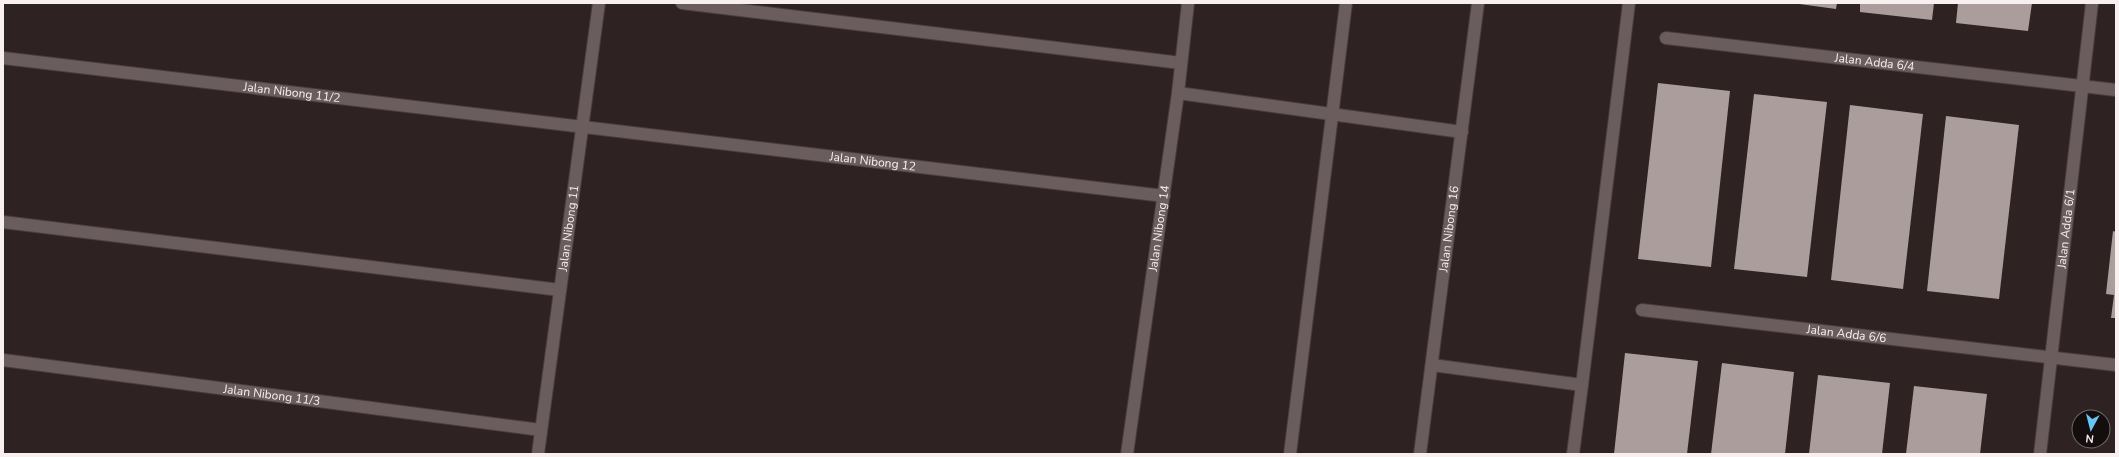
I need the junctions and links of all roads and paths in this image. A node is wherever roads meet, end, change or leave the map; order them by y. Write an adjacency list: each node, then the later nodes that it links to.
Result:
1 (599, 3): 15 (street, Jalan Nibong 11)
2 (682, 3): 10 (street)
3 (1188, 3): 10 (street, Jalan Nibong 14)
4 (1346, 3): 14 (street)
5 (1478, 3): 16 (street, Jalan Nibong 16)
6 (1629, 3): 25 (street)
7 (2092, 3): 11 (street, Jalan Adda 6/1)
8 (1666, 38): 11 (street, Jalan Adda 6/4)
9 (3, 58): 15 (street, Jalan Nibong 11/2)
10 (1181, 63): 13 (street, Jalan Nibong 14)
11 (2082, 86): 12 (street, Jalan Adda 6/4); 21 (street, Jalan Adda 6/1)
12 (2116, 90)
13 (1178, 93): 14 (street); 17 (street, Jalan Nibong 14)
14 (1332, 114): 16 (street); 29 (street)
15 (581, 127): 17 (street, Jalan Nibong 12); 19 (street, Jalan Nibong 11)
16 (1462, 132): 23 (street, Jalan Nibong 16)
17 (1164, 196): 28 (street, Jalan Nibong 14)
18 (3, 222): 19 (street)
19 (560, 290): 26 (street, Jalan Nibong 11)
20 (1642, 310): 21 (street, Jalan Adda 6/6)
21 (2051, 357): 24 (street, Jalan Adda 6/6); 32 (street, Jalan Adda 6/1)
22 (3, 360): 26 (street, Jalan Nibong 11/3)
23 (1432, 365): 25 (street); 30 (street, Jalan Nibong 16)
24 (2116, 365)
25 (1582, 385): 31 (street)
26 (541, 430): 27 (street, Jalan Nibong 11)
27 (538, 454)
28 (1127, 454)
29 (1290, 454)
30 (1420, 454)
31 (1573, 454)
32 (2040, 454)

